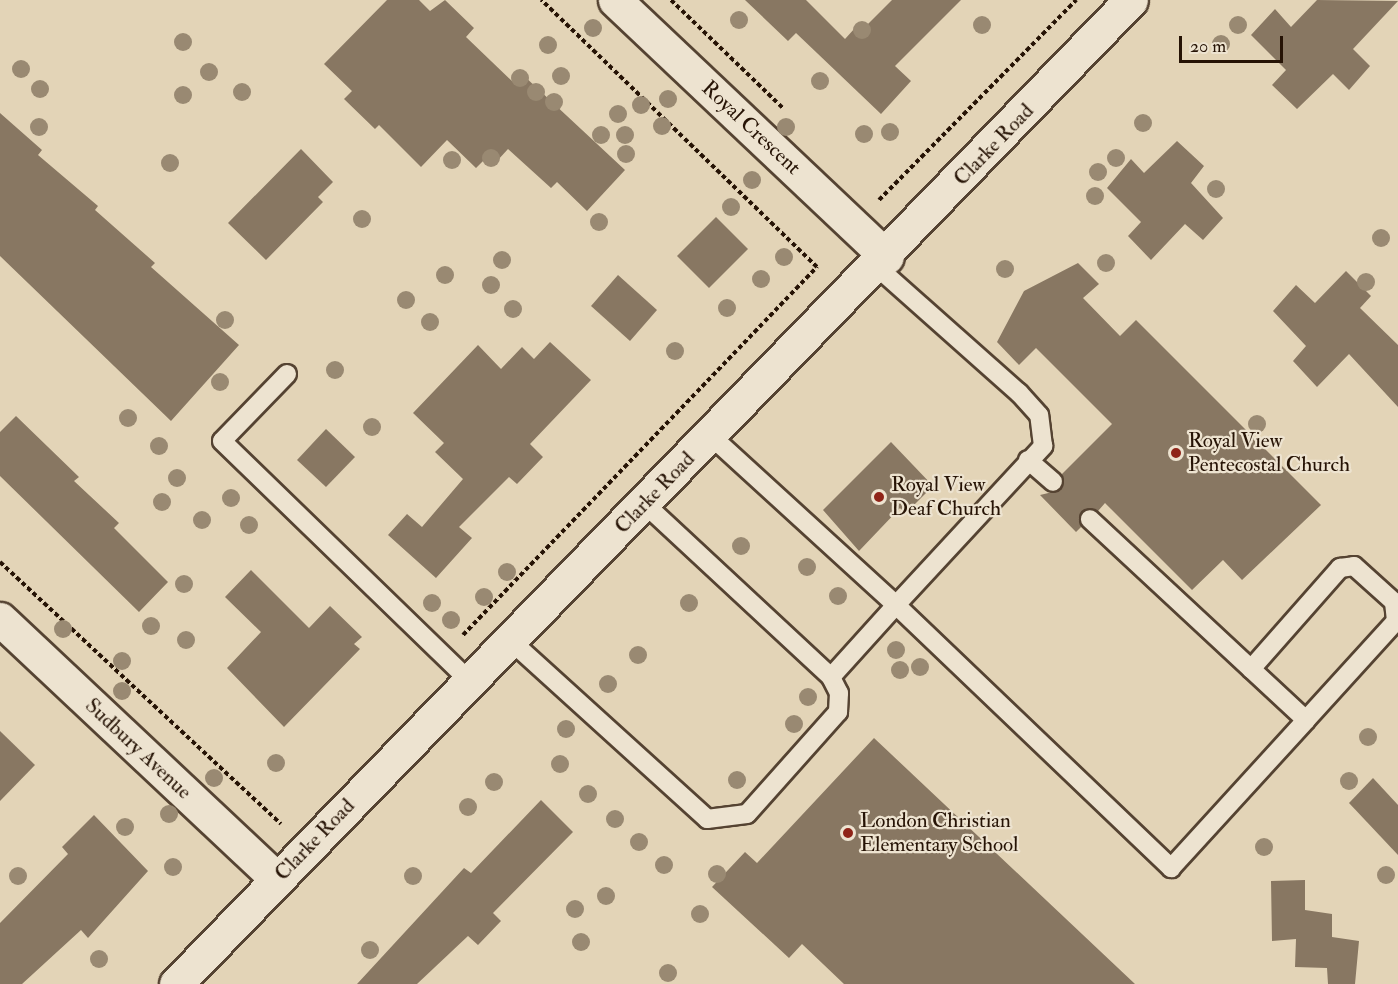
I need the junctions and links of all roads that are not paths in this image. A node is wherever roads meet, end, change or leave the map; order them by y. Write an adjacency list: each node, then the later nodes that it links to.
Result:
1 (615, 0): 3 (main road, Royal Crescent)
2 (1131, 0): 3 (main road, Clarke Road)
3 (882, 262): 5 (main road, Clarke Road); 6 (lane)
4 (287, 374): 15 (lane)
5 (711, 436): 8 (main road, Clarke Road); 10 (lane)
6 (1028, 460): 7 (lane); 10 (lane)
7 (1053, 482)
8 (645, 504): 12 (main road, Clarke Road); 14 (lane)
9 (1090, 519): 13 (lane)
10 (896, 605): 14 (lane); 16 (lane)
11 (0, 619): 17 (main road, Sudbury Avenue)
12 (511, 641): 14 (lane); 15 (main road, Clarke Road)
13 (1251, 669): 16 (lane); 16 (lane)
14 (831, 677)
15 (470, 681): 17 (main road, Clarke Road)
16 (1306, 720)
17 (277, 879): 18 (main road, Clarke Road)
18 (176, 984)

